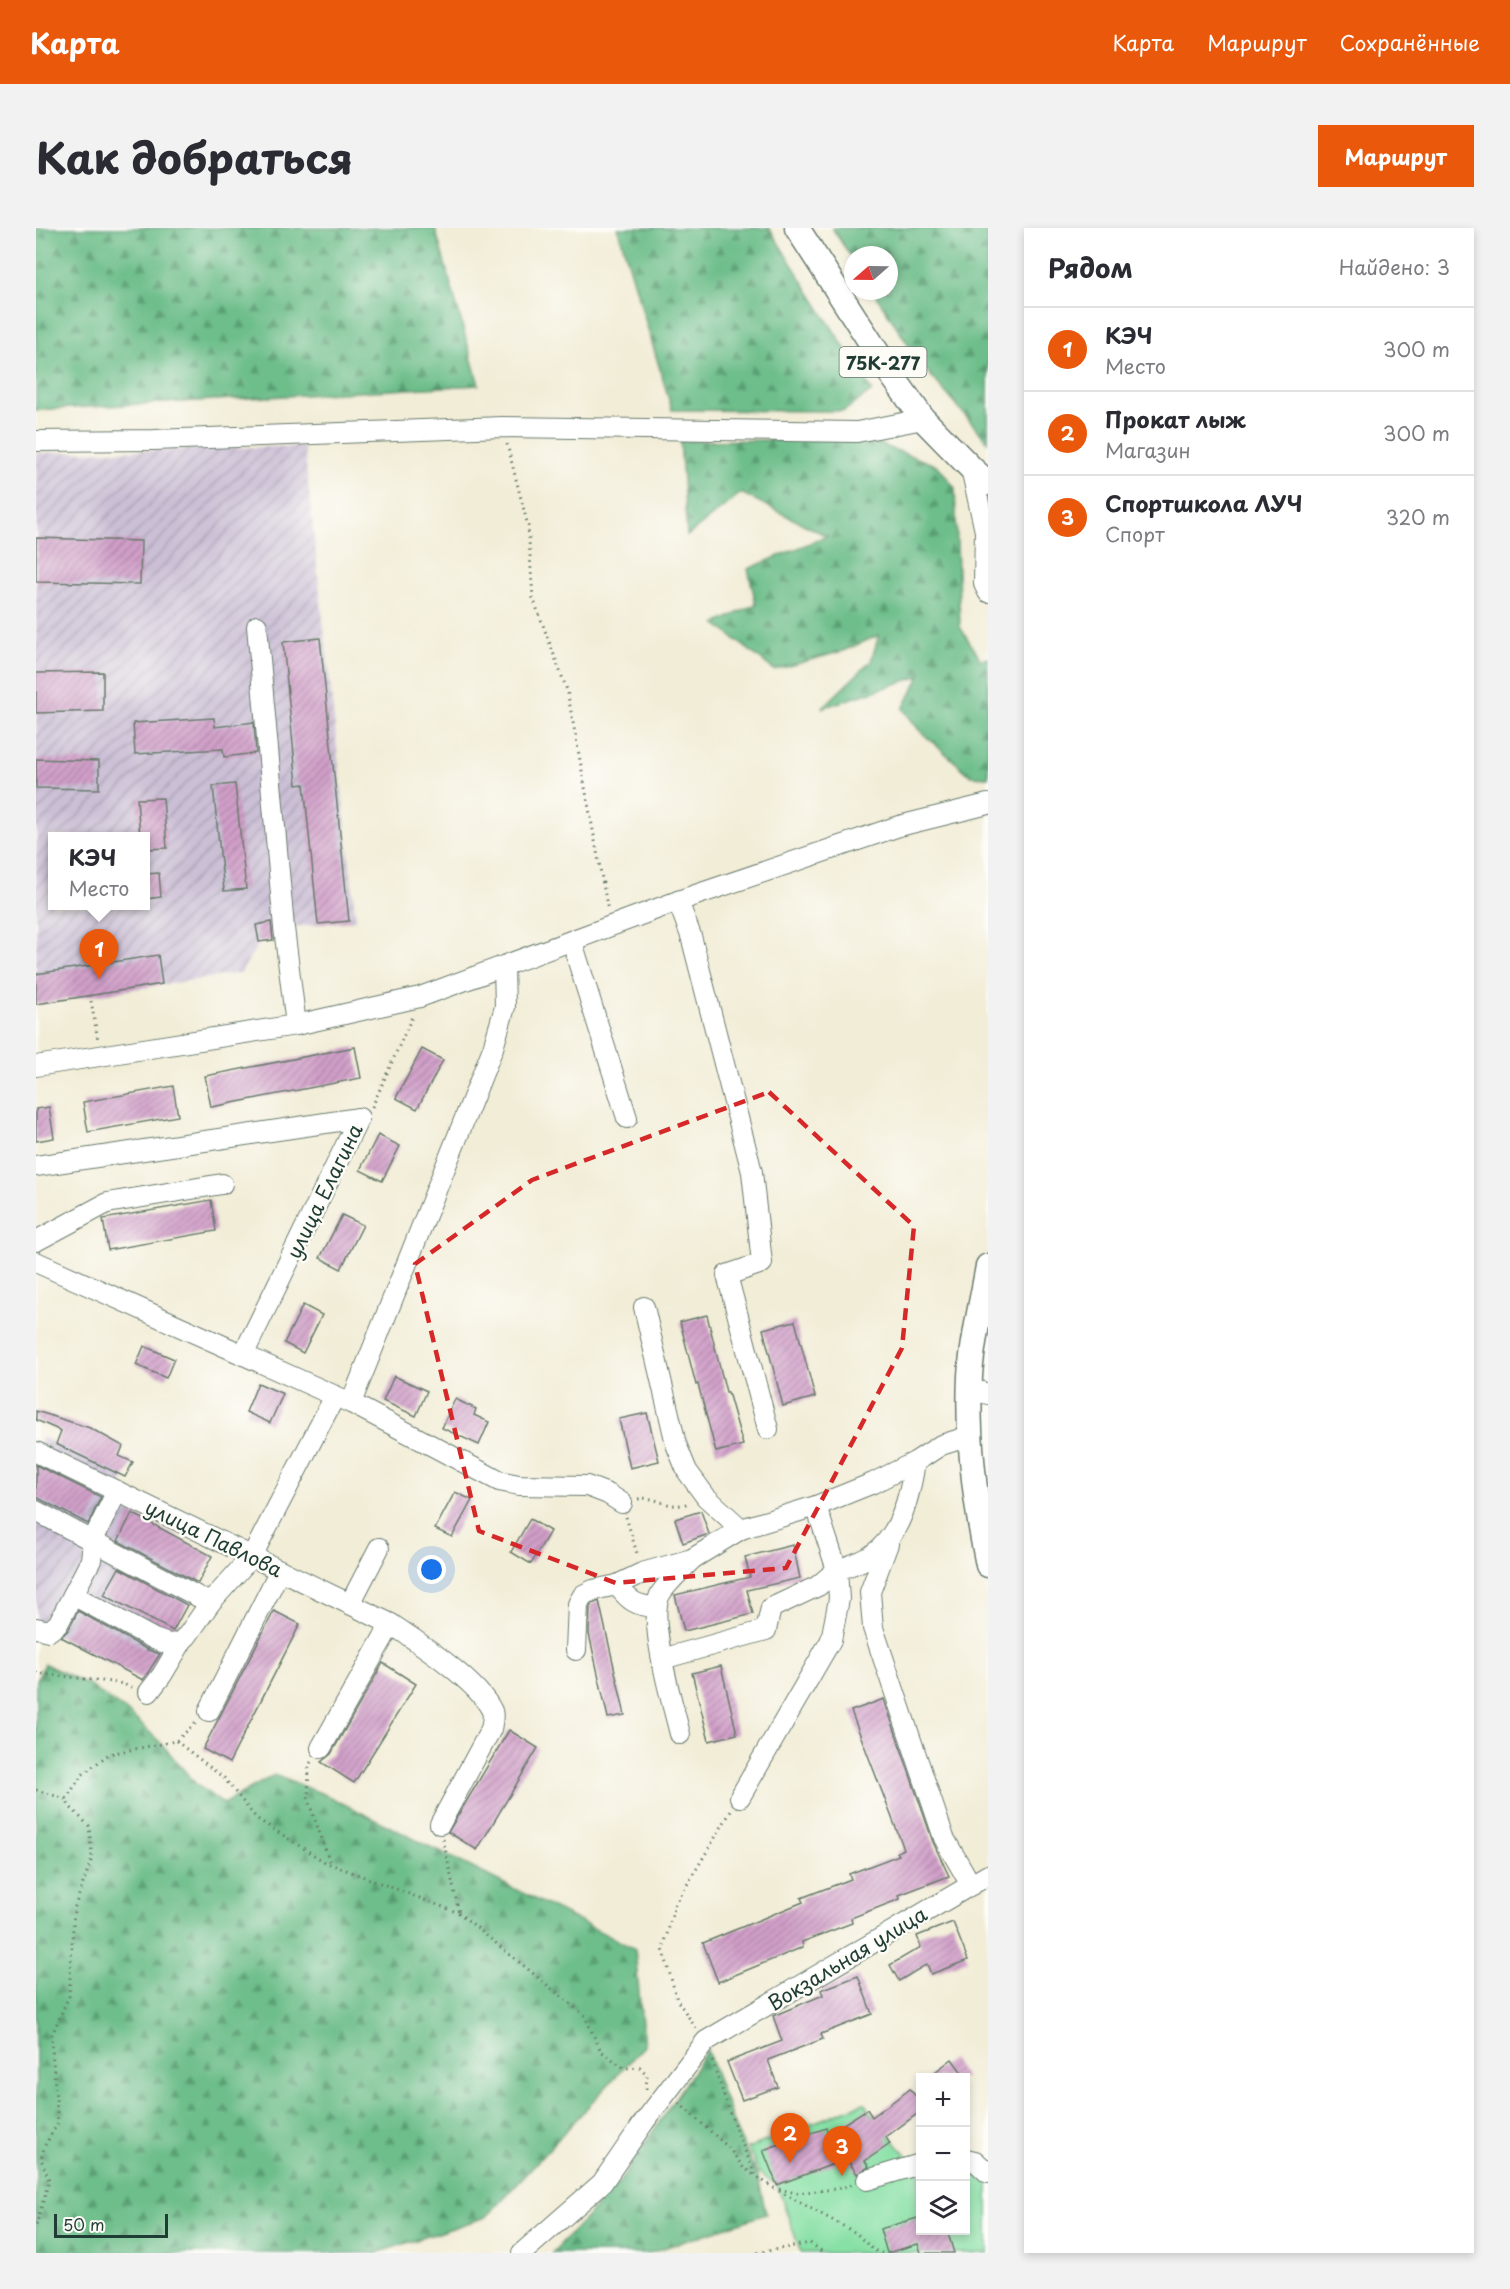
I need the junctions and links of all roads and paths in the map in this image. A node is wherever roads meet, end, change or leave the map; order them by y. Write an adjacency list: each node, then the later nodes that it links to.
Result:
1 (797, 228): 2 (main road, 75К-277)
2 (922, 419): 3 (street); 5 (main road, 75К-277)
3 (503, 427): 4 (street); 11 (path)
4 (36, 441)
5 (979, 475): 6 (street)
6 (987, 532): 7 (street)
7 (988, 592)
8 (257, 626): 16 (street)
9 (988, 804): 10 (street)
10 (678, 901): 11 (street); 30 (street)
11 (611, 927): 12 (street)
12 (572, 942): 13 (street); 20 (street)
13 (504, 966): 15 (street); 29 (street)
14 (90, 995): 17 (path)
15 (420, 997): 16 (street); 19 (path, улица Елагина)
16 (296, 1025): 17 (street)
17 (101, 1056): 18 (street)
18 (36, 1066)
19 (359, 1118): 21 (street); 27 (street, улица Елагина)
20 (627, 1118)
21 (36, 1166)
22 (222, 1184): 23 (street)
23 (36, 1241)
24 (36, 1262): 27 (street)
25 (988, 1266): 28 (main road)
26 (644, 1307): 35 (street)
27 (243, 1354): 29 (street)
28 (979, 1391): 31 (main road)
29 (343, 1400): 36 (street); 43 (street)
30 (768, 1428)
31 (970, 1436): 33 (street); 45 (main road)
32 (36, 1452): 34 (street, улица Павлова)
33 (915, 1462): 37 (street); 41 (street)
34 (117, 1491): 40 (street); 43 (street, улица Павлова)
35 (706, 1497): 36 (path); 39 (street)
36 (622, 1503): 48 (path)
37 (816, 1506): 39 (street); 47 (street)
38 (36, 1511): 40 (street)
39 (741, 1529): 44 (street)
40 (93, 1540): 50 (street); 51 (street)
41 (889, 1541): 47 (street); 71 (street)
42 (379, 1548): 52 (street)
43 (252, 1556): 46 (street, улица Павлова); 51 (street)
44 (692, 1558): 48 (street); 53 (street)
45 (988, 1564)
46 (280, 1570): 52 (street, улица Павлова); 61 (street)
47 (837, 1570): 58 (street); 66 (street)
48 (642, 1573): 49 (street)
49 (617, 1585): 53 (street); 57 (street)
50 (73, 1595): 55 (street); 56 (street)
51 (210, 1603): 56 (street)
52 (350, 1604): 54 (street, улица Павлова)
53 (656, 1607): 58 (street)
54 (391, 1624): 64 (street); 68 (street, улица Павлова)
55 (36, 1628)
56 (184, 1638): 60 (street)
57 (576, 1650)
58 (662, 1659): 62 (street)
59 (36, 1672): 60 (path)
60 (149, 1692)
61 (209, 1711): 63 (path)
62 (680, 1734)
63 (176, 1741): 67 (path); 69 (path)
64 (321, 1748): 69 (path)
65 (36, 1790): 67 (path)
66 (740, 1797): 73 (path)
67 (66, 1799): 82 (path)
68 (440, 1824): 72 (path)
69 (332, 1865): 72 (path)
70 (988, 1875): 71 (street, Вокзальная улица)
71 (971, 1885): 73 (street, Вокзальная улица)
72 (459, 1913): 75 (path)
73 (706, 2041): 74 (street); 79 (path)
74 (668, 2090): 79 (path); 83 (street)
75 (646, 2091)
76 (970, 2160): 78 (street)
77 (916, 2165): 80 (street)
78 (988, 2173)
79 (756, 2176): 81 (path)
80 (867, 2180): 81 (path)
81 (774, 2188): 86 (path)
82 (36, 2226)
83 (522, 2253)
84 (757, 2253): 85 (path)
85 (824, 2253)
86 (882, 2253)

